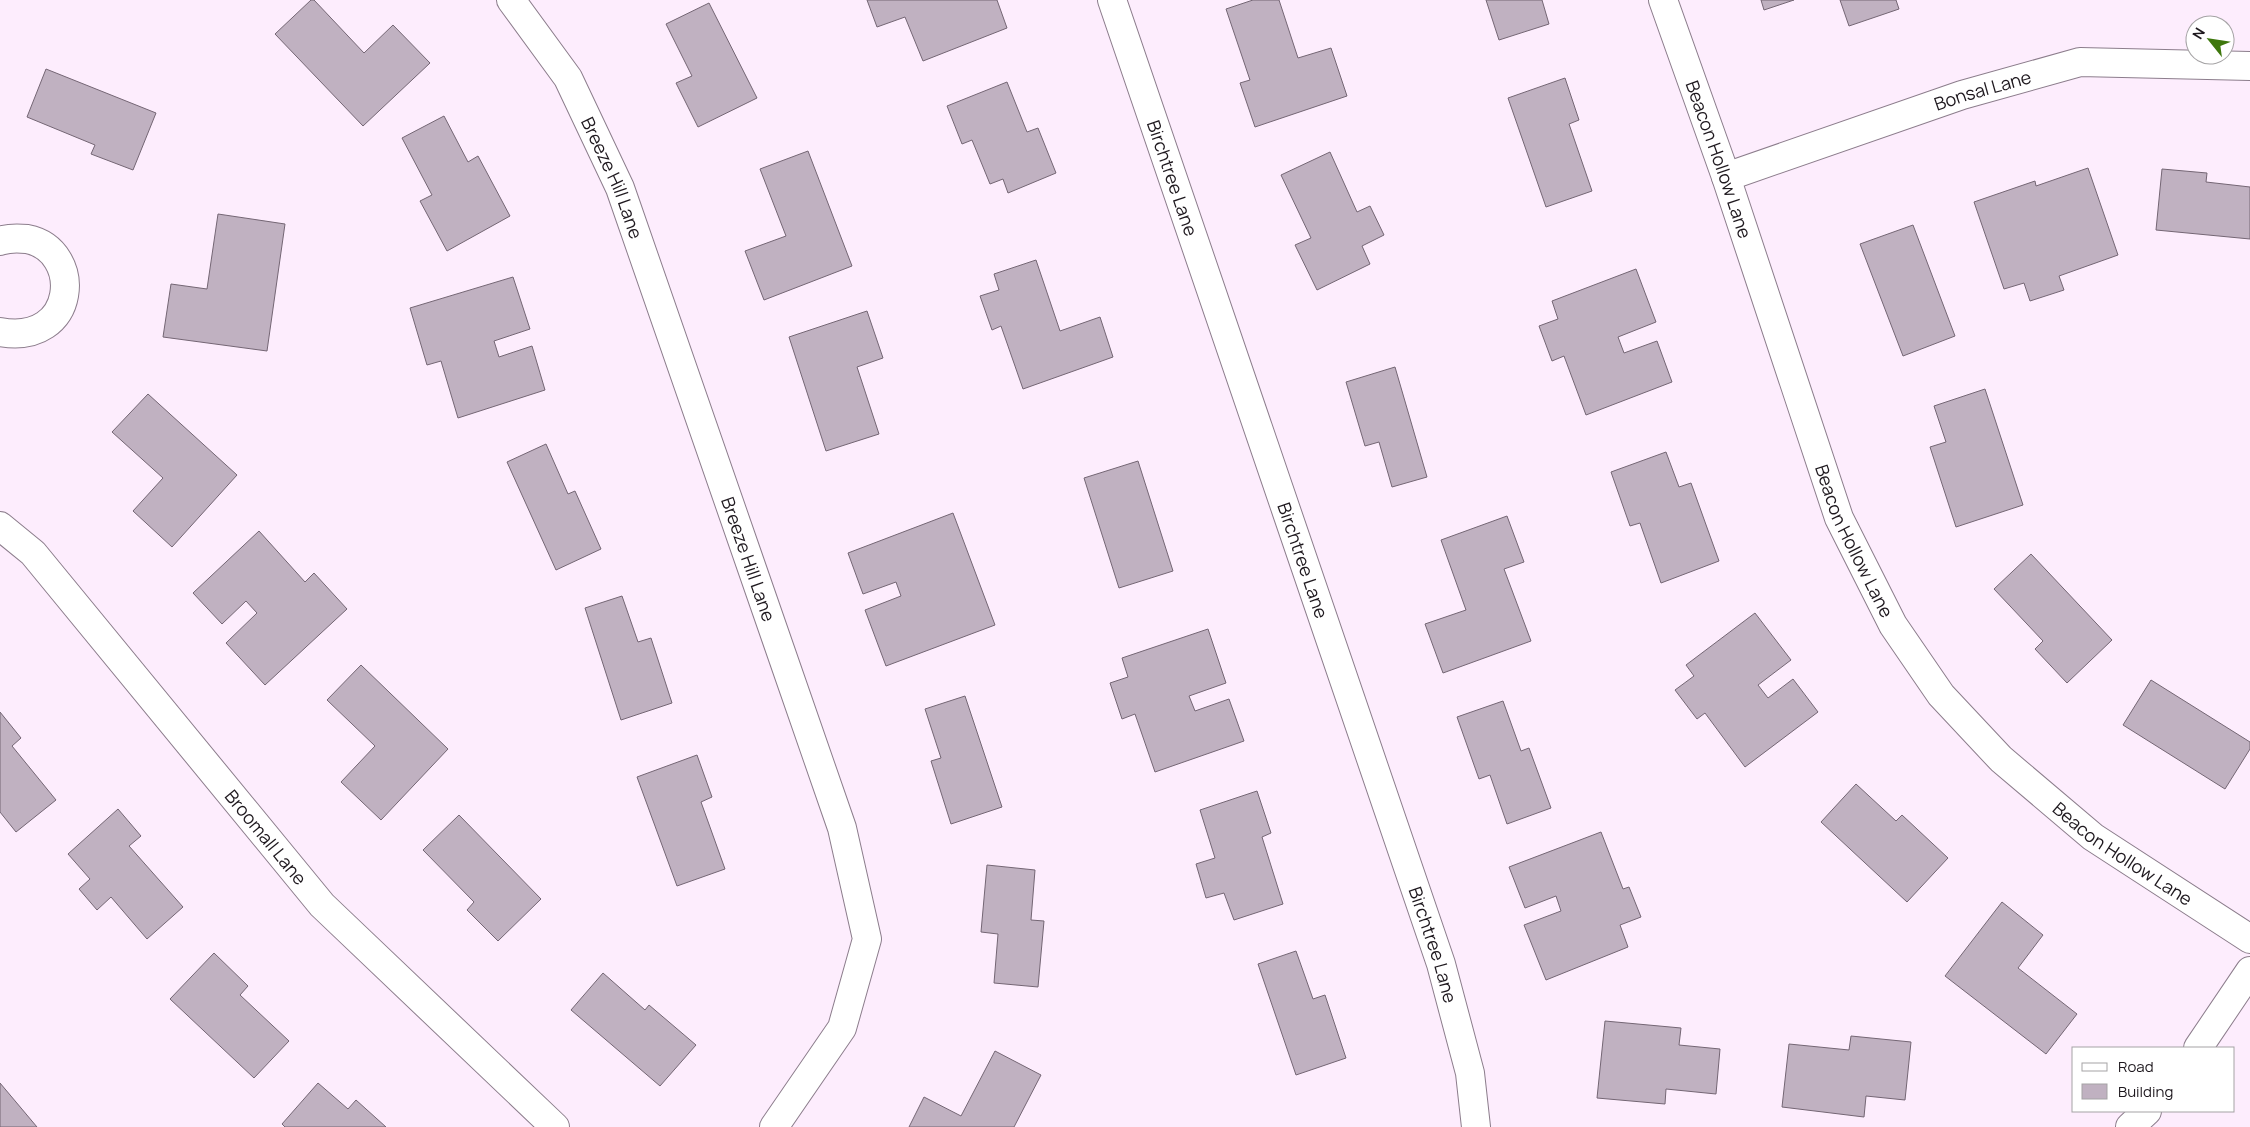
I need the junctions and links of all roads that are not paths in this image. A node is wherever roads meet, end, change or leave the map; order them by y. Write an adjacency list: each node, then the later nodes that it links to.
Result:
1 (511, 0): 14 (street, Breeze Hill Lane)
2 (1112, 0): 15 (street, Birchtree Lane)
3 (1663, 0): 5 (street, Beacon Hollow Lane)
4 (2250, 66): 5 (street, Bonsal Lane)
5 (1726, 177): 9 (street, Beacon Hollow Lane)
6 (0, 241): 7 (street)
7 (0, 332)
8 (0, 526): 13 (street, Broomall Lane)
9 (2250, 939)
10 (2250, 971): 11 (street)
11 (2199, 1047)
12 (2146, 1112): 16 (street)
13 (556, 1127)
14 (774, 1127)
15 (1476, 1127)
16 (2130, 1127)

